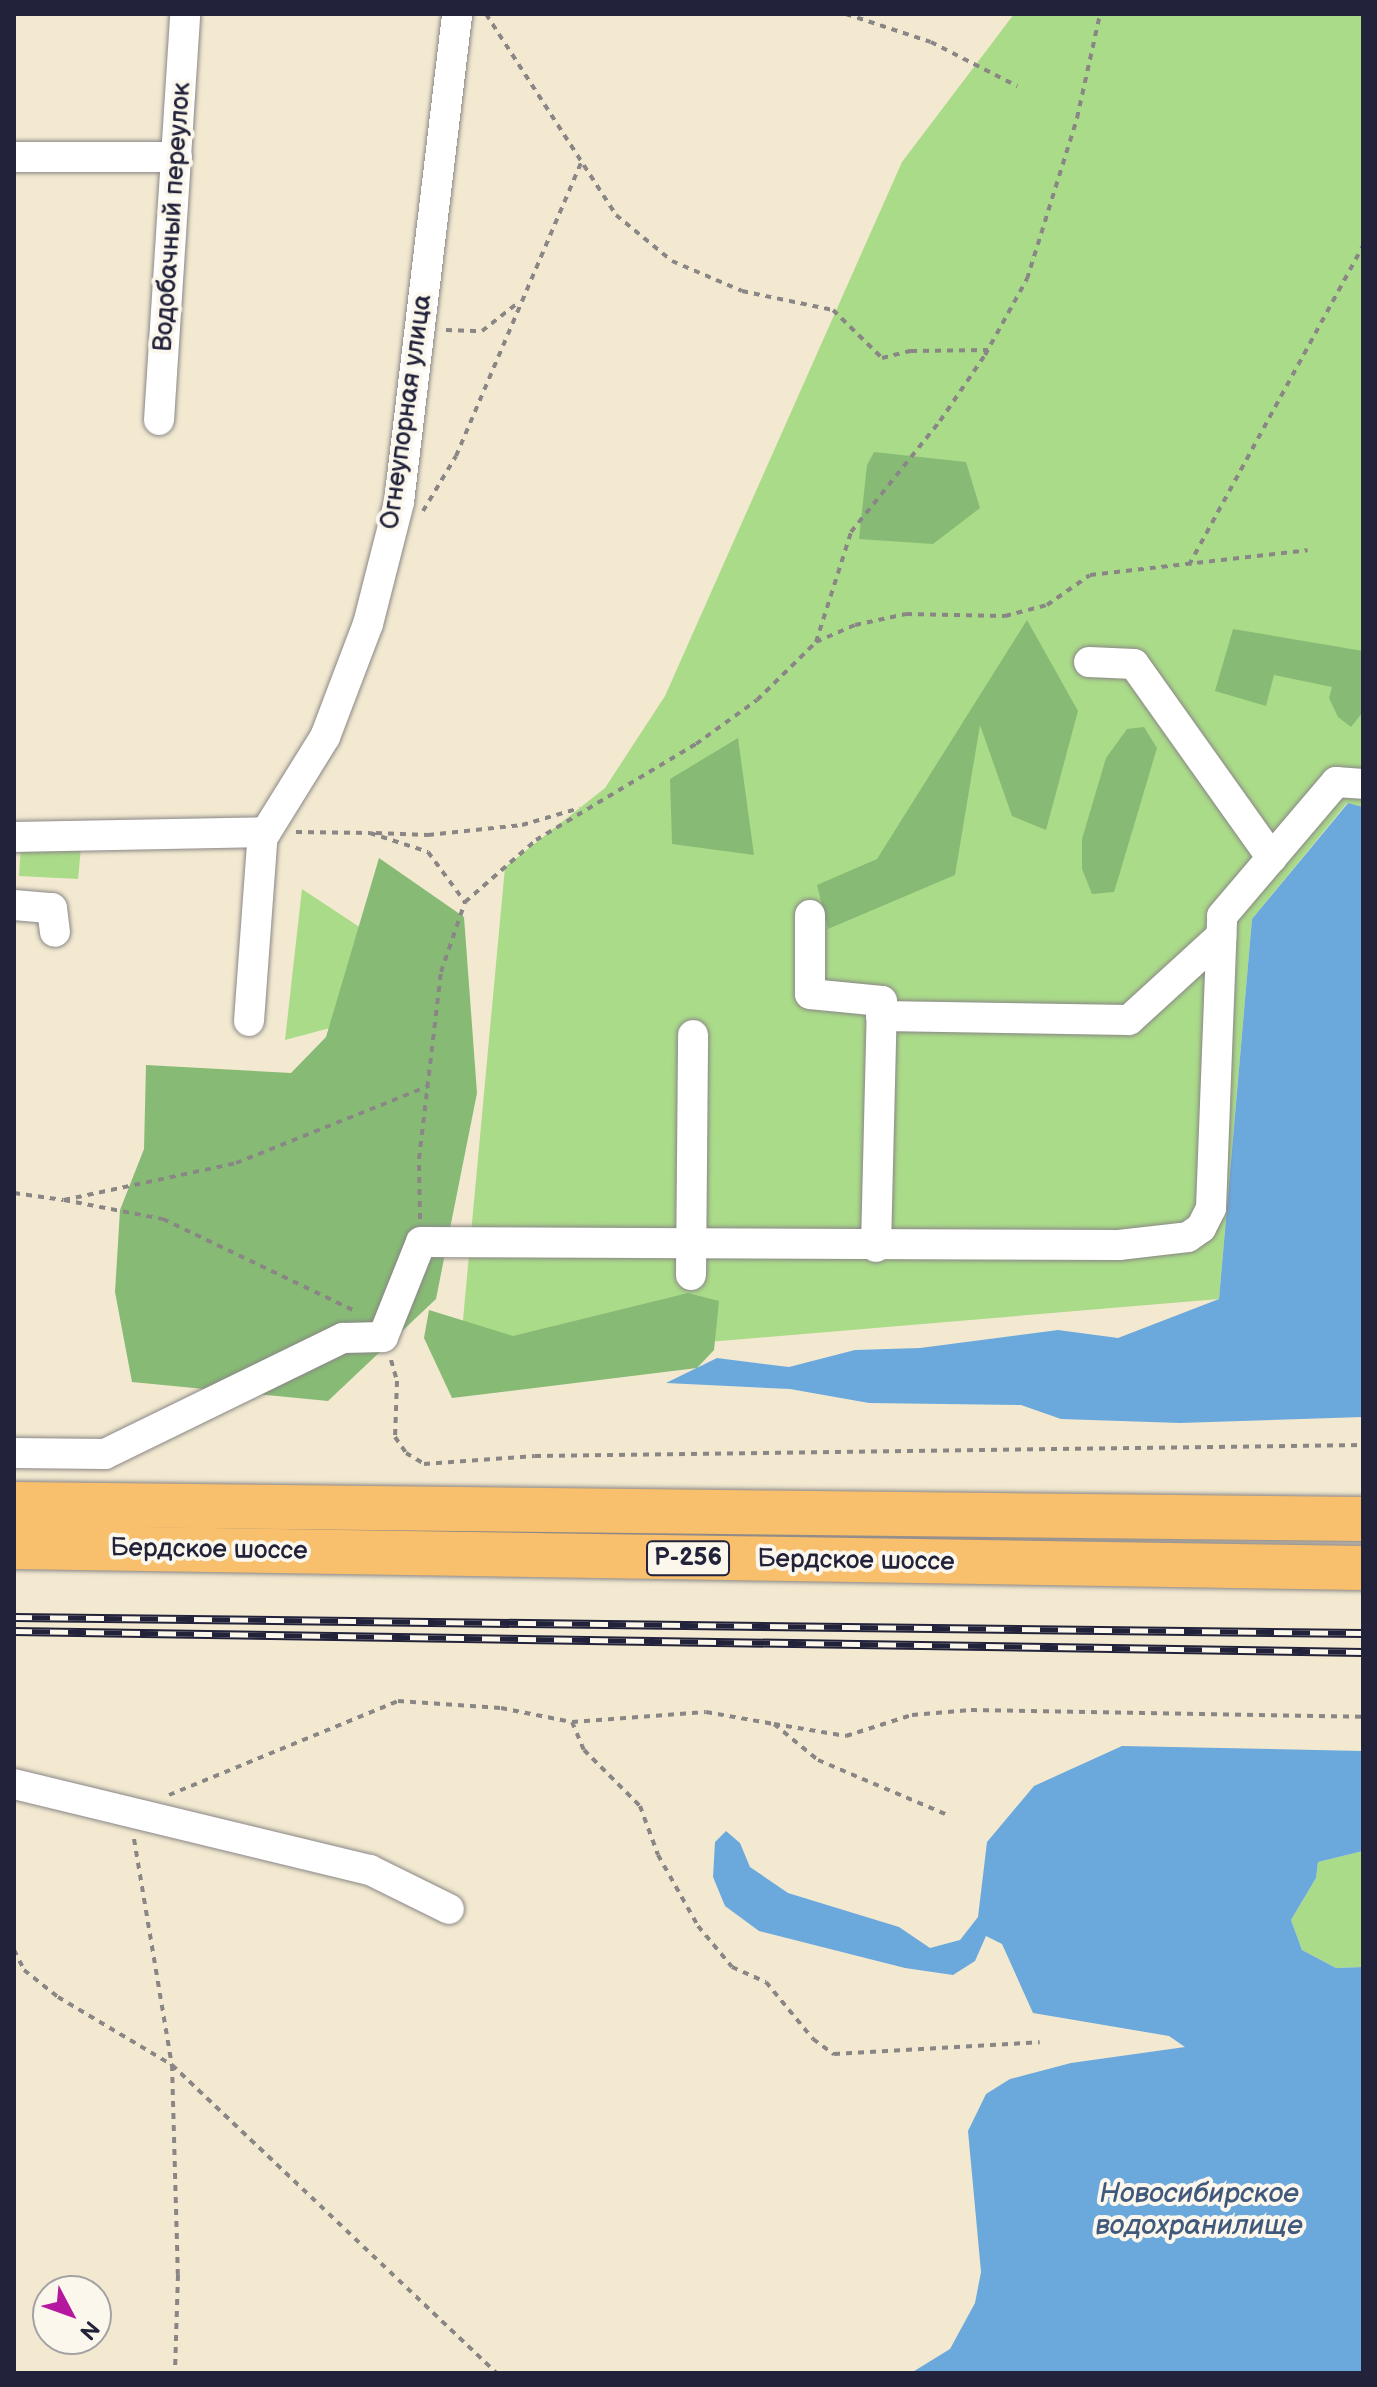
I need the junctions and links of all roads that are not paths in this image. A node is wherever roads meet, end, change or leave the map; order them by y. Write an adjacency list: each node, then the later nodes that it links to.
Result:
1 (185, 14): 4 (street, Водобачный переулок)
2 (457, 14): 8 (street, Огнеупорная улица)
3 (14, 157): 4 (street)
4 (177, 157): 5 (street, Водобачный переулок)
5 (159, 420)
6 (1089, 662): 10 (street)
7 (1363, 784): 10 (street)
8 (265, 832): 9 (street); 16 (street)
9 (14, 837)
10 (1272, 858): 14 (street)
11 (14, 905): 13 (street)
12 (810, 915): 15 (street)
13 (55, 932)
14 (1221, 936): 15 (street); 19 (street)
15 (881, 1016): 19 (street)
16 (249, 1021)
17 (693, 1035): 18 (street)
18 (689, 1245): 19 (street); 20 (street); 21 (street)
19 (876, 1247)
20 (691, 1275)
21 (14, 1453)
22 (14, 1504): 23 (highway, Бердское шоссе / Р-256)
23 (1363, 1519)
24 (14, 1547): 25 (highway, Бердское шоссе / Р-256)
25 (1363, 1568)
26 (14, 1784): 27 (street)
27 (449, 1909)

